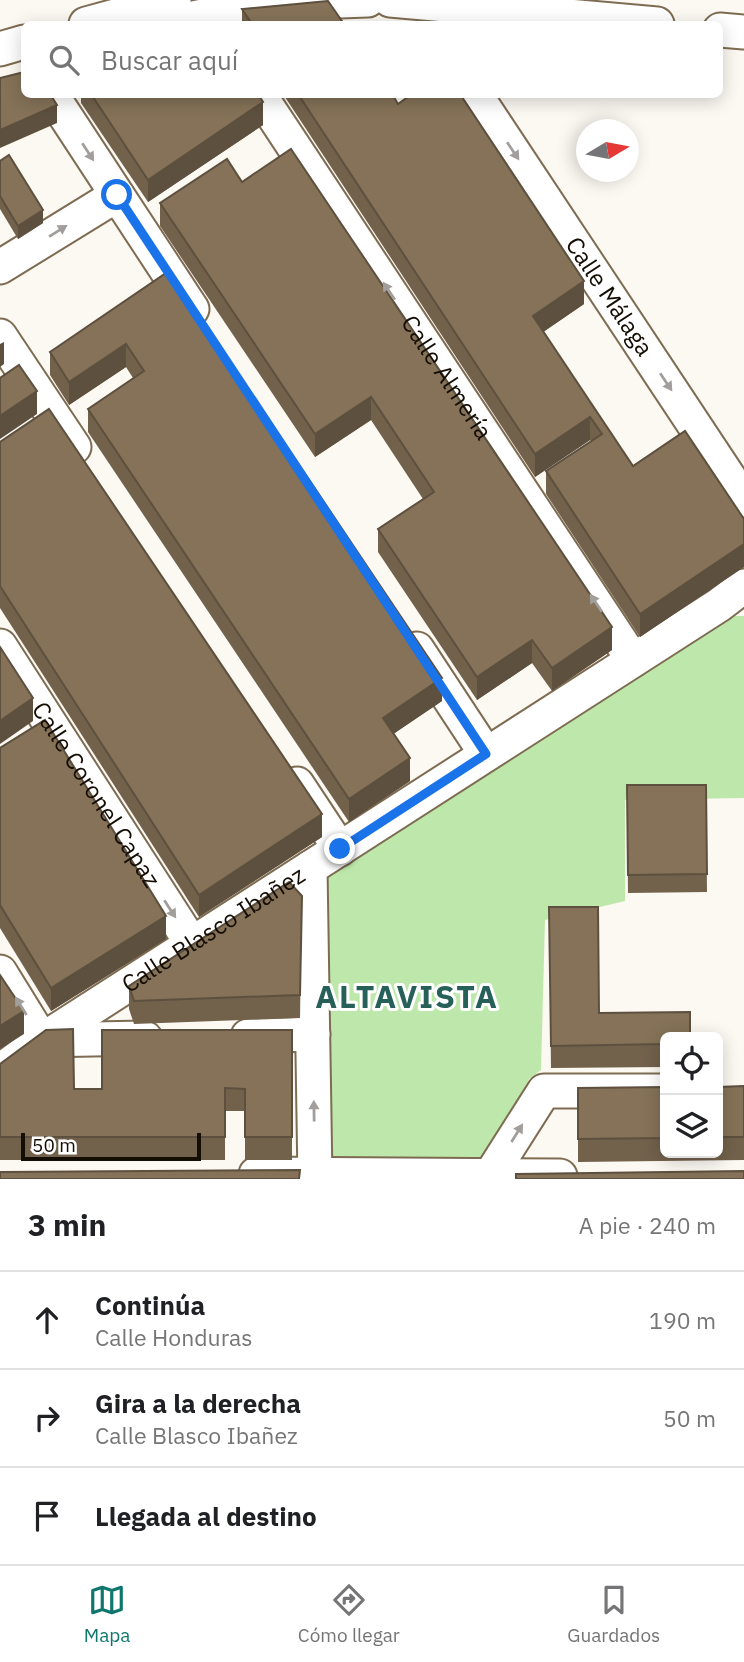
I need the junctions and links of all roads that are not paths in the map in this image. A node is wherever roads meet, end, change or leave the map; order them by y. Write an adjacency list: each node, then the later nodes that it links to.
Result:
1 (174, 0): 5 (street)
2 (368, 0): 4 (street)
3 (411, 7): 7 (street)
4 (213, 19): 6 (street)
5 (97, 21)
6 (195, 21)
7 (614, 21)
8 (723, 30): 9 (street)
9 (744, 32)
10 (19, 48): 11 (street)
11 (0, 69)
12 (54, 98): 15 (street, one-way to 15)
13 (262, 98): 24 (street, Calle Almería, one-way to 13)
14 (478, 98): 20 (street, Calle Málaga, one-way to 20)
15 (117, 195): 16 (street, one-way to 15); 17 (street)
16 (0, 267)
17 (209, 335)
18 (0, 336): 19 (street)
19 (93, 476)
20 (744, 500)
21 (735, 599): 24 (street, Calle Blasco Ibañez)
22 (402, 626): 25 (street)
23 (0, 646): 29 (street, Calle Coronel Capaz, one-way to 29)
24 (633, 660): 25 (street, Calle Blasco Ibañez)
25 (486, 754): 27 (street, Calle Blasco Ibañez)
26 (278, 755): 27 (street)
27 (340, 849): 28 (street, Calle Blasco Ibañez)
28 (310, 868): 29 (street, Calle Blasco Ibañez); 31 (street)
29 (192, 943): 34 (street, Calle Blasco Ibañez)
30 (0, 972): 34 (street, one-way to 30)
31 (313, 1034): 32 (street); 38 (street, one-way to 31)
32 (218, 1036)
33 (177, 1037): 34 (street)
34 (42, 1040): 35 (street, Calle Blasco Ibañez)
35 (0, 1070)
36 (660, 1091): 40 (street, one-way to 36)
37 (220, 1174): 38 (street)
38 (315, 1176): 40 (street)
39 (597, 1176): 40 (street)
40 (490, 1177)

